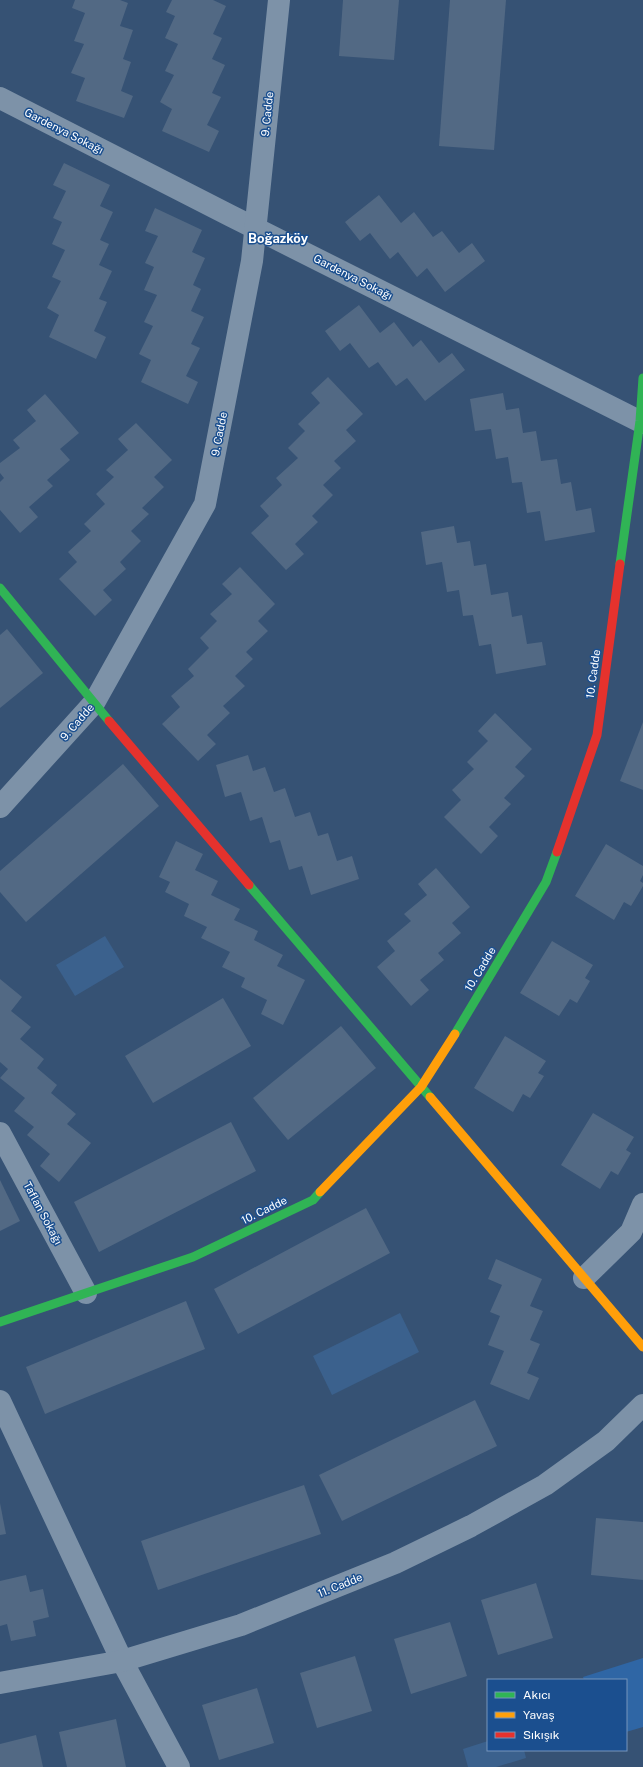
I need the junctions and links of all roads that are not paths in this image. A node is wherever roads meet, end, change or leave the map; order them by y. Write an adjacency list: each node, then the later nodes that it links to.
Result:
1 (279, 0): 3 (street, 9. Cadde)
2 (0, 98): 3 (street, Gardenya Sokağı)
3 (255, 228): 5 (street, Gardenya Sokağı); 7 (street, 9. Cadde)
4 (643, 378): 5 (street, 10. Cadde)
5 (641, 422): 9 (street, 10. Cadde)
6 (0, 588): 7 (street)
7 (94, 703): 8 (street, 9. Cadde); 9 (street)
8 (0, 807)
9 (420, 1087): 12 (street); 13 (street, 10. Cadde)
10 (0, 1133): 13 (street, Taflan Sokağı)
11 (643, 1204): 12 (street)
12 (584, 1278): 15 (street)
13 (86, 1293): 14 (street, 10. Cadde)
14 (0, 1322)
15 (643, 1347)
16 (0, 1401): 18 (street)
17 (643, 1405): 18 (street, 11. Cadde)
18 (122, 1661): 19 (street, 11. Cadde); 20 (street)
19 (0, 1683)
20 (179, 1767)

